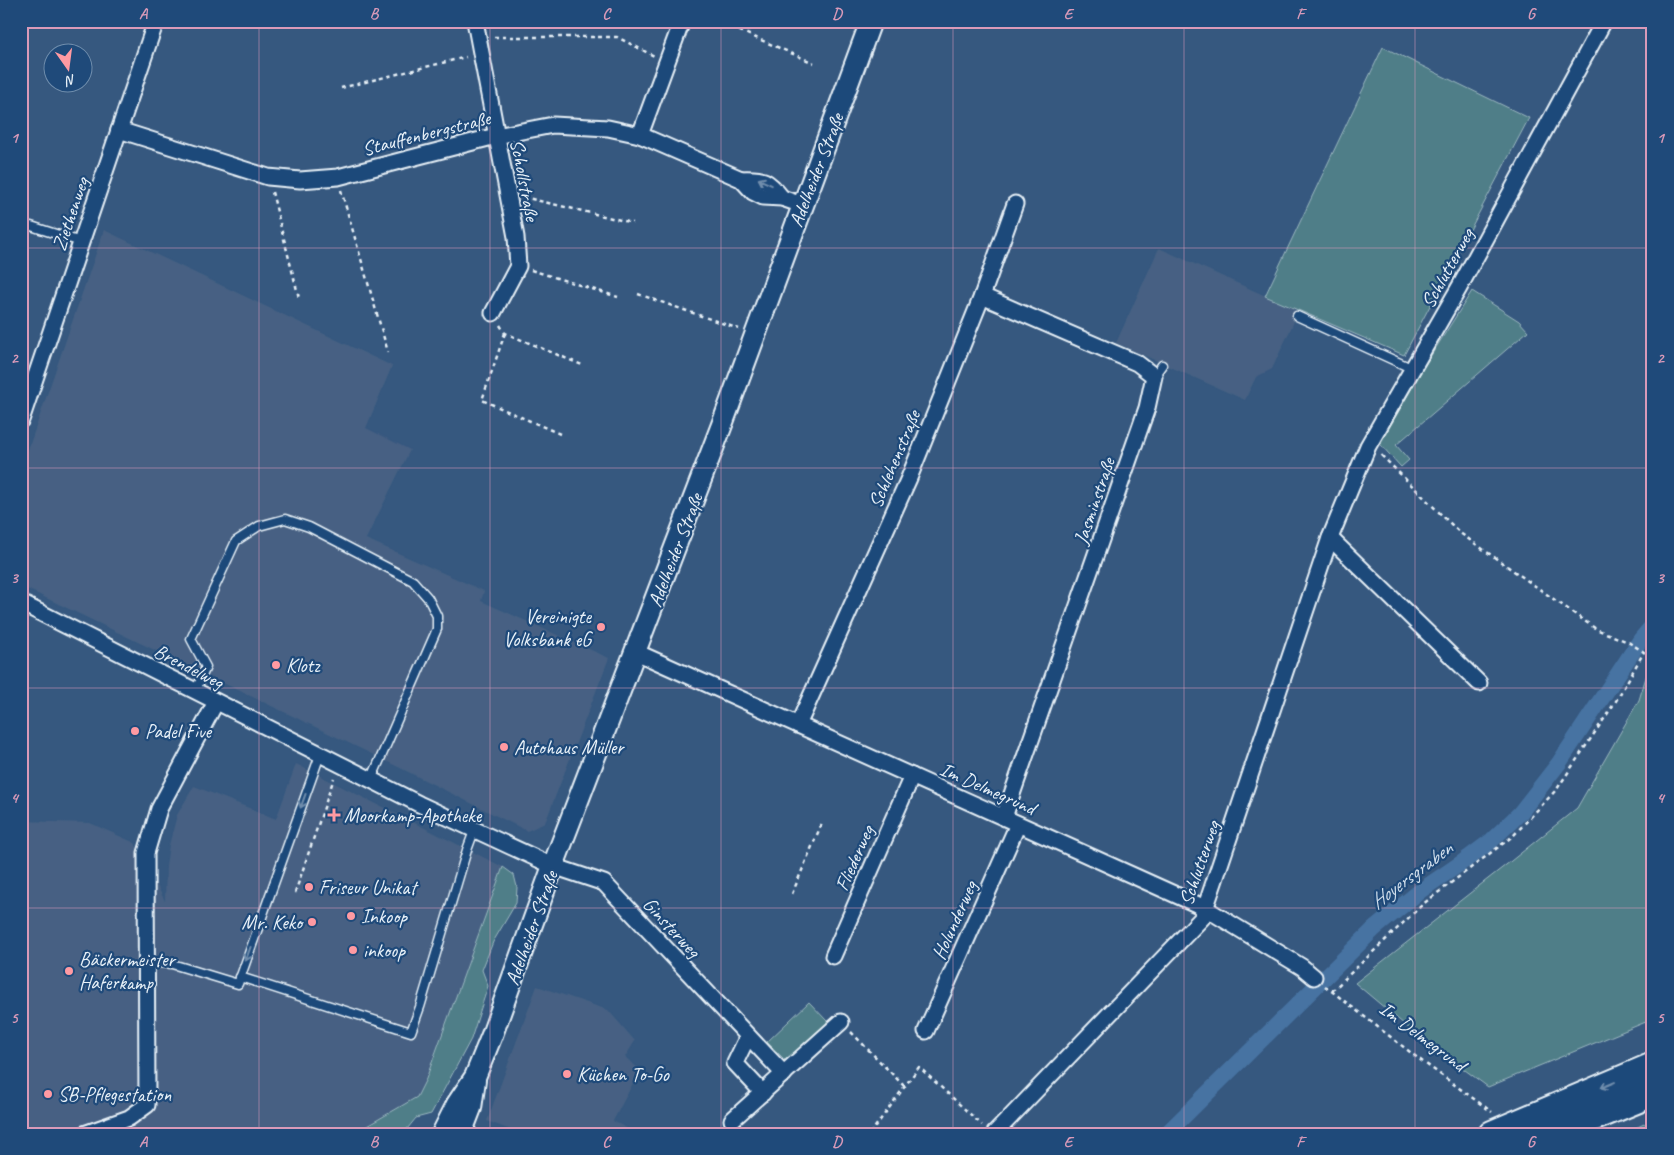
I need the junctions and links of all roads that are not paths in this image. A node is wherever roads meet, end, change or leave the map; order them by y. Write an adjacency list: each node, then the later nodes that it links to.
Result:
1 (156, 21): 6 (street, Ziethenweg)
2 (474, 21): 8 (street, Schollstraße)
3 (682, 21): 7 (street)
4 (871, 21): 10 (main road, Adelheider Straße)
5 (1604, 21): 16 (street, Schlutterweg)
6 (119, 130): 8 (street, Stauffenbergstraße); 12 (street, Ziethenweg)
7 (640, 135): 8 (street, Stauffenbergstraße); 10 (street, Stauffenbergstraße)
8 (496, 136): 14 (street, Schollstraße)
9 (1016, 204): 13 (street, Schlehenstraße)
10 (802, 205): 20 (main road, Adelheider Straße)
11 (31, 226): 12 (lane)
12 (81, 242): 17 (street, Ziethenweg)
13 (982, 296): 24 (street, Schlehenstraße); 28 (street, Jasminstraße)
14 (493, 313)
15 (1297, 316): 16 (lane)
16 (1413, 369): 18 (street, Schlutterweg)
17 (21, 420)
18 (1330, 538): 21 (street); 32 (street, Schlutterweg)
19 (21, 603): 22 (street, Brendelweg)
20 (636, 652): 24 (street, Im Delmegrund); 31 (main road, Adelheider Straße)
21 (1478, 683)
22 (195, 692): 23 (street, Brendelweg); 27 (lane)
23 (216, 702): 25 (street, Brendelweg); 34 (street)
24 (798, 725): 26 (street, Im Delmegrund)
25 (320, 755): 27 (street, Brendelweg); 35 (lane, one-way to 35)
26 (912, 776): 28 (street, Im Delmegrund); 33 (street, Fliederweg)
27 (371, 780): 30 (street, Brendelweg)
28 (1004, 818): 29 (street, Im Delmegrund)
29 (1018, 824): 32 (street, Im Delmegrund); 38 (street, Holunderweg)
30 (474, 831): 31 (street, Brendelweg); 35 (lane)
31 (553, 866): 39 (street, Ginsterweg); 44 (main road, Adelheider Straße)
32 (1205, 908): 36 (street, Im Delmegrund); 47 (street, Schlutterweg)
33 (833, 956)
34 (146, 962): 35 (lane); 48 (street)
35 (240, 977)
36 (1314, 977)
37 (841, 1022): 41 (street)
38 (926, 1031)
39 (748, 1036): 41 (street, Ginsterweg); 42 (street)
40 (1653, 1066): 46 (highway, one-way to 46)
41 (784, 1074): 42 (street)
42 (763, 1093): 45 (street)
43 (1653, 1093): 51 (highway)
44 (464, 1106): 49 (main road, Adelheider Straße); 50 (main road, Adelheider Straße)
45 (732, 1120)
46 (1492, 1123)
47 (989, 1130)
48 (84, 1134)
49 (442, 1134)
50 (461, 1134)
51 (1553, 1134)

